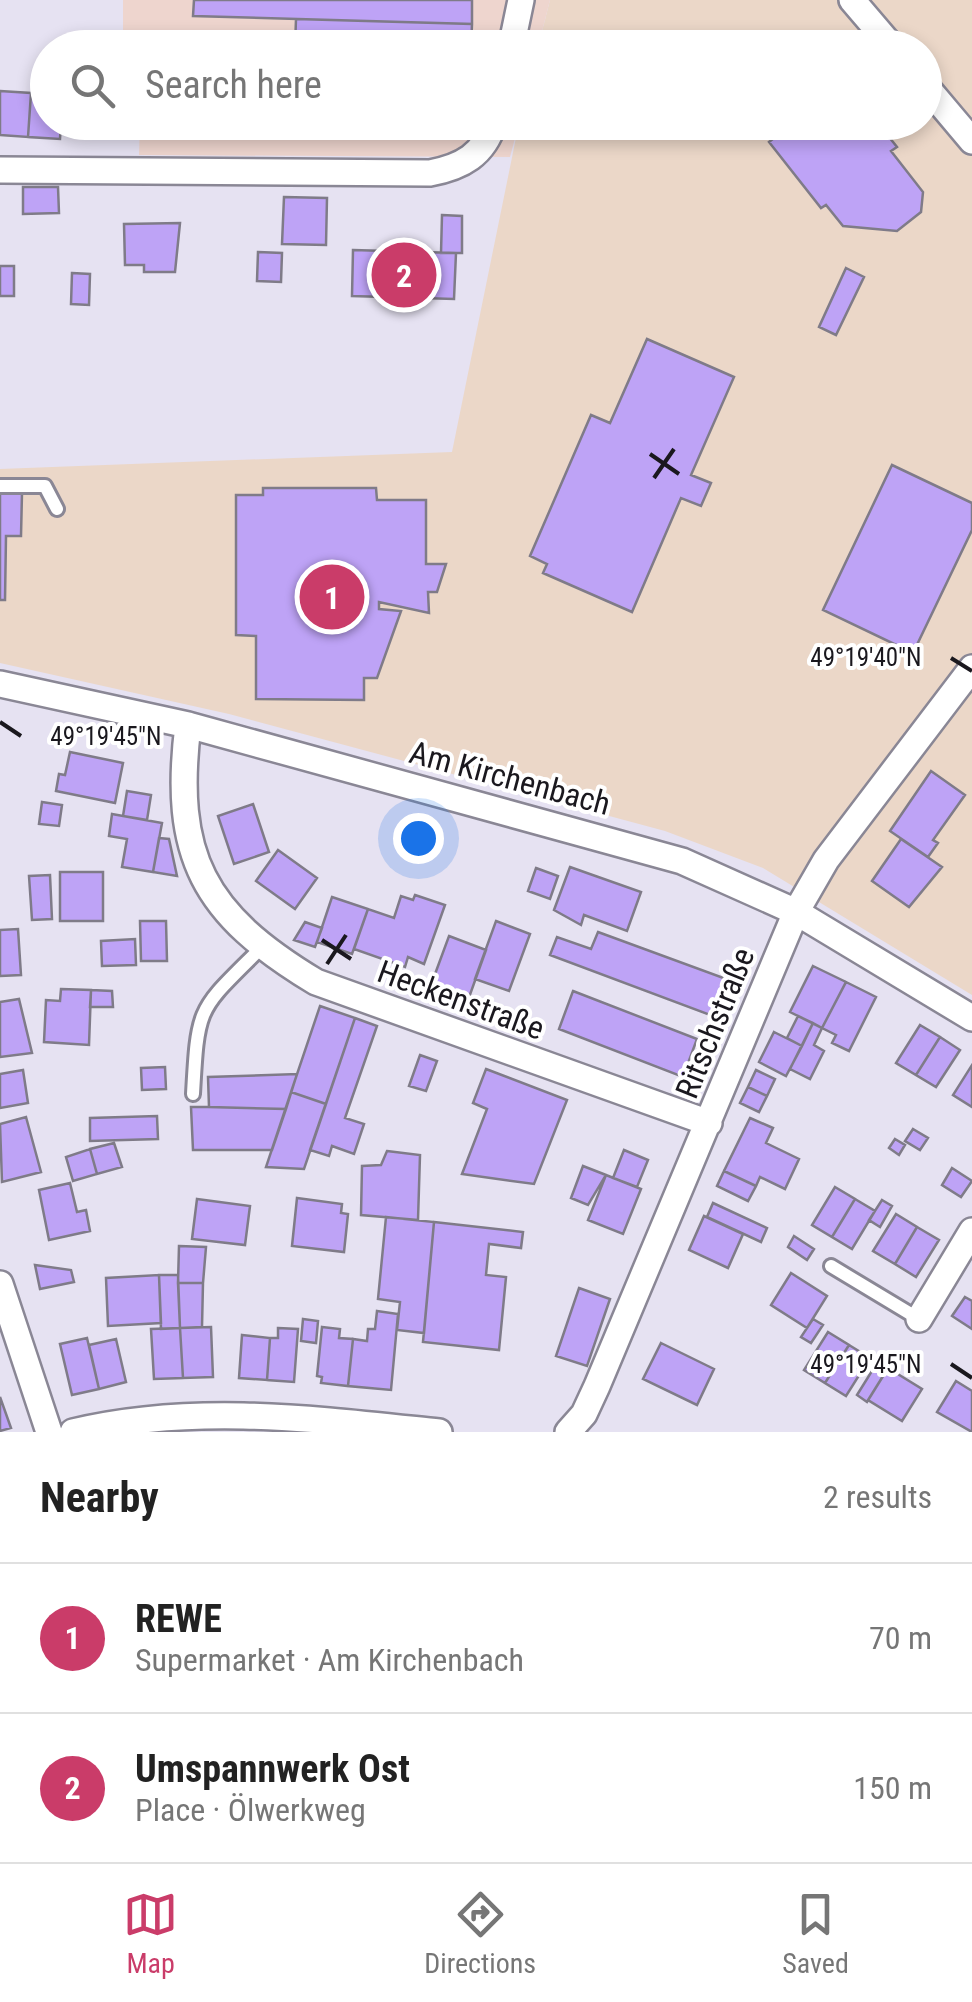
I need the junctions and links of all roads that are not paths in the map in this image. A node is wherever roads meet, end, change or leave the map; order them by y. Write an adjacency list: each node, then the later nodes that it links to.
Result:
1 (521, 0): 3 (street)
2 (852, 0): 4 (street)
3 (515, 30)
4 (878, 30)
5 (942, 105): 7 (street)
6 (486, 140): 8 (street)
7 (972, 141)
8 (0, 170)
9 (0, 486): 10 (lane)
10 (57, 509)
11 (972, 668): 14 (street, Ritschstraße)
12 (0, 684): 13 (street, Am Kirchenbach)
13 (188, 725): 14 (street, Am Kirchenbach); 15 (street, Heckenstraße)
14 (796, 912): 16 (street, Am Kirchenbach); 18 (street, Ritschstraße)
15 (262, 947): 17 (lane); 18 (street, Heckenstraße)
16 (972, 1018)
17 (193, 1094)
18 (710, 1123): 26 (street, Ritschstraße)
19 (972, 1231): 22 (street)
20 (831, 1266): 22 (lane)
21 (0, 1284): 23 (street)
22 (918, 1319)
23 (48, 1432)
24 (73, 1432): 25 (street)
25 (439, 1432)
26 (568, 1432)

